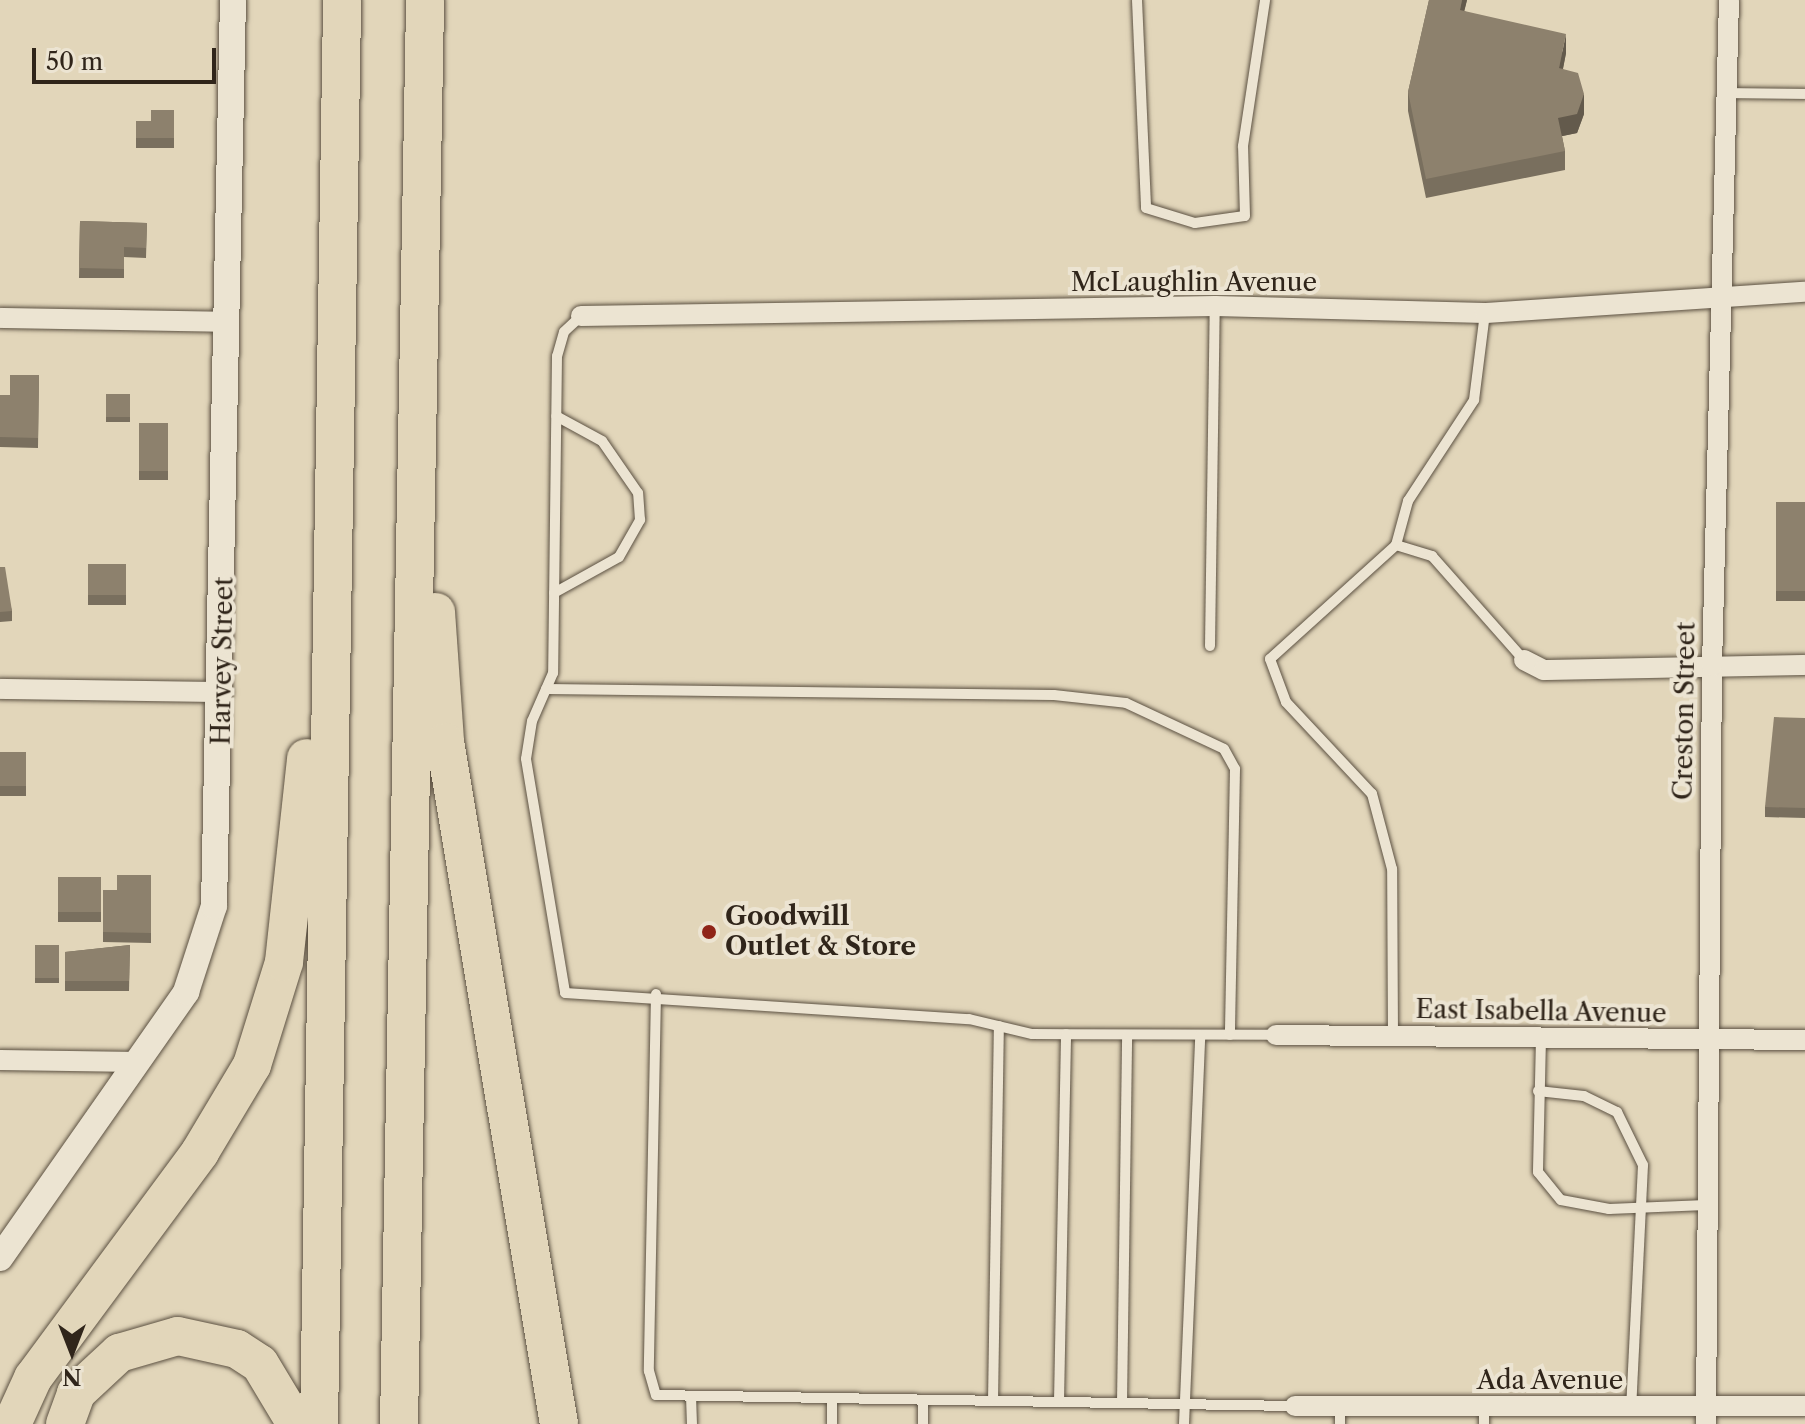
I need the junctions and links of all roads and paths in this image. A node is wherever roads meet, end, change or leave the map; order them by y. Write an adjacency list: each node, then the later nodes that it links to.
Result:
1 (233, 0): 15 (street, Harvey Street)
2 (342, 0): 16 (highway)
3 (425, 0): 17 (highway)
4 (1137, 0): 5 (lane)
5 (1265, 0)
6 (1729, 0): 7 (street, Creston Street)
7 (1727, 93): 8 (lane); 10 (street, Creston Street)
8 (1805, 94)
9 (1805, 292): 10 (street, McLaughlin Avenue)
10 (1721, 294): 12 (street, McLaughlin Avenue); 24 (street, Creston Street)
11 (1215, 306): 12 (street, McLaughlin Avenue); 13 (street, McLaughlin Avenue); 21 (lane)
12 (1485, 313): 19 (lane)
13 (581, 316): 18 (lane)
14 (0, 318): 15 (street)
15 (226, 322): 27 (street, Harvey Street)
16 (336, 377): 58 (highway); 61 (highway)
17 (419, 379): 62 (highway); 63 (highway)
18 (556, 416): 20 (lane); 20 (lane)
19 (1396, 545): 22 (lane); 35 (lane)
20 (554, 593): 26 (lane)
21 (1210, 646)
22 (1524, 660): 24 (street)
23 (1805, 665): 24 (street)
24 (1712, 666): 38 (street, Creston Street)
25 (0, 689): 27 (street)
26 (546, 689): 28 (lane); 33 (lane)
27 (223, 692): 40 (street, Harvey Street)
28 (656, 994): 29 (lane); 45 (lane)
29 (999, 1026): 30 (lane); 48 (lane)
30 (1066, 1034): 31 (lane); 49 (lane)
31 (1127, 1035): 32 (lane); 50 (lane)
32 (1200, 1035): 33 (lane); 51 (lane)
33 (1230, 1035): 34 (lane)
34 (1276, 1035): 35 (street, East Isabella Avenue)
35 (1393, 1035): 36 (street, East Isabella Avenue)
36 (1541, 1038): 38 (street, East Isabella Avenue); 41 (lane)
37 (1805, 1040): 38 (street, East Isabella Avenue)
38 (1706, 1041): 42 (street, Creston Street)
39 (0, 1060): 40 (street)
40 (139, 1062): 44 (street, Harvey Street)
41 (1538, 1091): 43 (lane); 43 (lane)
42 (1706, 1205): 43 (lane); 57 (street, Creston Street)
43 (1638, 1209): 54 (lane)
44 (0, 1258)
45 (691, 1396): 46 (lane); 64 (lane)
46 (832, 1398): 47 (lane); 65 (lane)
47 (923, 1400): 48 (lane); 66 (lane)
48 (993, 1401): 49 (lane)
49 (1059, 1402): 50 (lane)
50 (1122, 1403): 51 (lane)
51 (1184, 1404): 52 (lane); 67 (lane)
52 (1295, 1406): 55 (street, Ada Avenue)
53 (1805, 1406): 57 (street, Ada Avenue)
54 (1631, 1408): 56 (street, Ada Avenue); 57 (street, Ada Avenue)
55 (1340, 1415): 56 (street, Ada Avenue)
56 (1484, 1416)
57 (1706, 1416)
58 (12, 1424)
59 (65, 1424): 60 (highway)
60 (296, 1424)
61 (319, 1424)
62 (399, 1424)
63 (559, 1424)
64 (692, 1424)
65 (832, 1424)
66 (923, 1424)
67 (1184, 1424)

